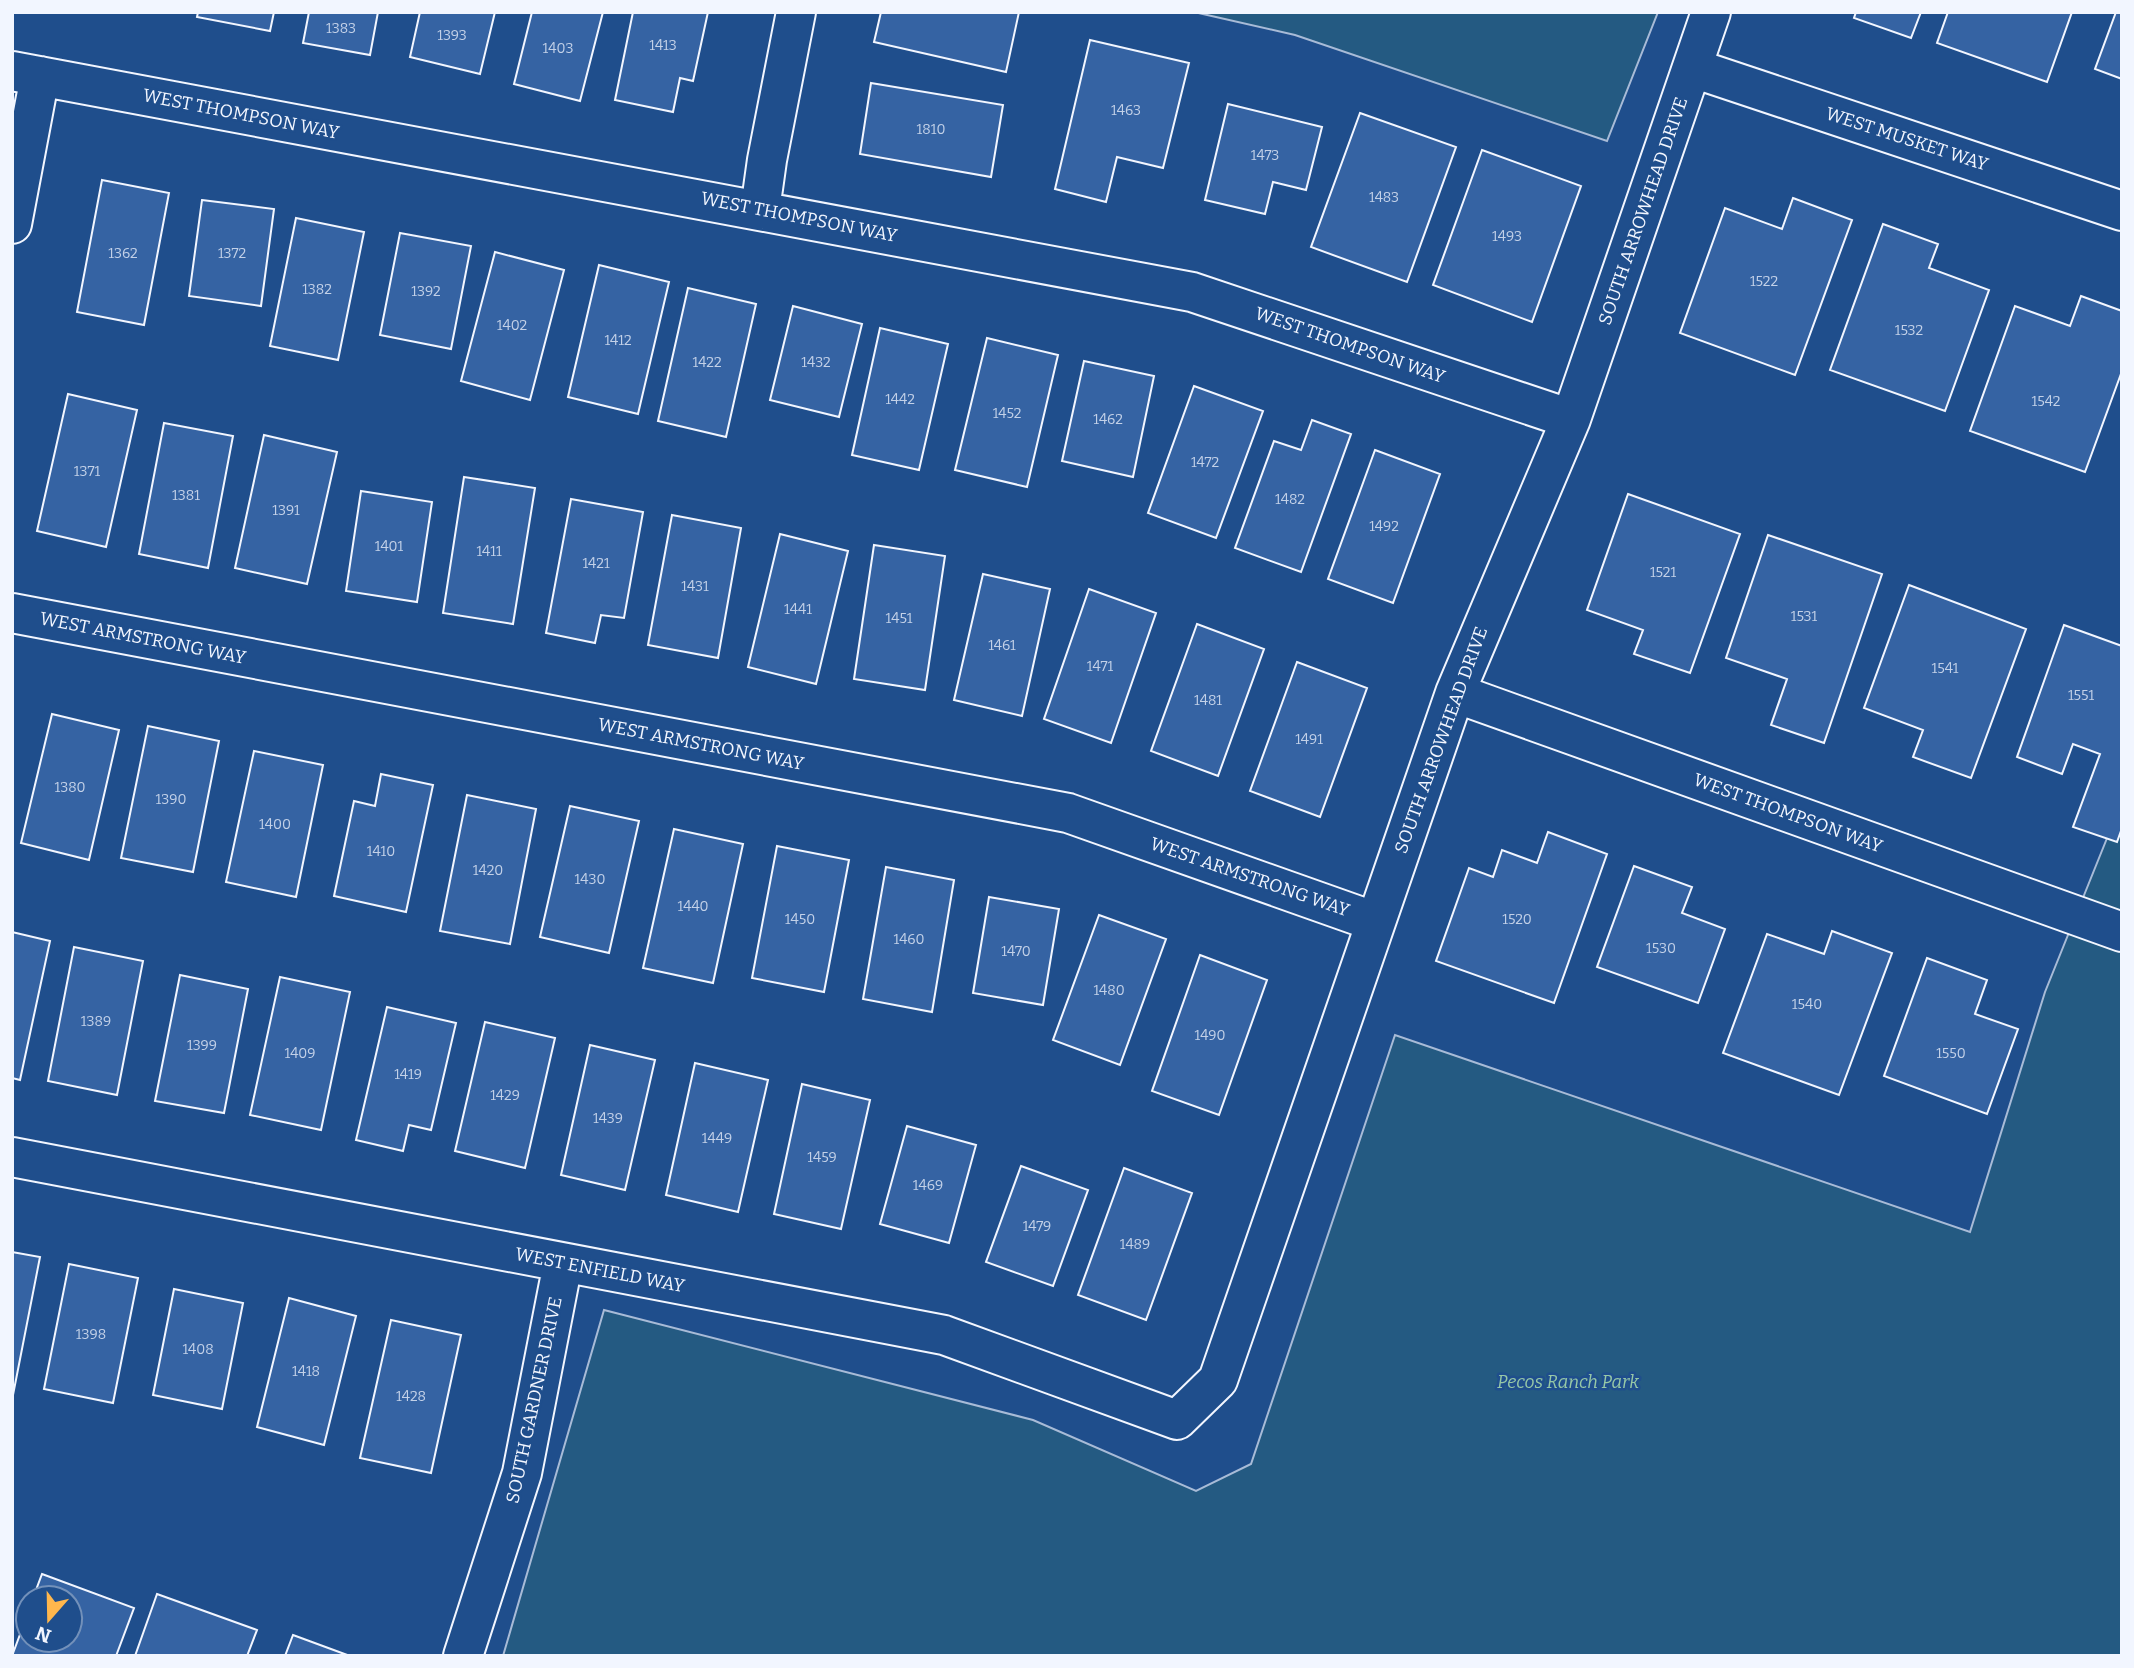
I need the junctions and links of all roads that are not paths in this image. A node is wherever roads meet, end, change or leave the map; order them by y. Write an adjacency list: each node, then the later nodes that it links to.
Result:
1 (796, 12): 5 (street)
2 (1712, 12): 3 (street, SOUTH ARROWHEAD DRIVE)
3 (1693, 68): 6 (street, WEST MUSKET WAY); 8 (street, SOUTH ARROWHEAD DRIVE)
4 (26, 74): 5 (street, WEST THOMPSON WAY); 7 (street)
5 (760, 210): 8 (street, WEST THOMPSON WAY)
6 (2122, 211)
7 (12, 224)
8 (1571, 419): 10 (street, SOUTH ARROWHEAD DRIVE)
9 (12, 613): 11 (street, WEST ARMSTRONG WAY)
10 (1455, 693): 11 (street, SOUTH ARROWHEAD DRIVE); 12 (street, WEST THOMPSON WAY)
11 (1376, 922): 15 (street, SOUTH ARROWHEAD DRIVE)
12 (2122, 932)
13 (12, 1157): 14 (street, WEST ENFIELD WAY)
14 (563, 1263): 15 (street, WEST ENFIELD WAY); 16 (street, SOUTH GARDNER DRIVE)
15 (1177, 1420)
16 (463, 1656)

